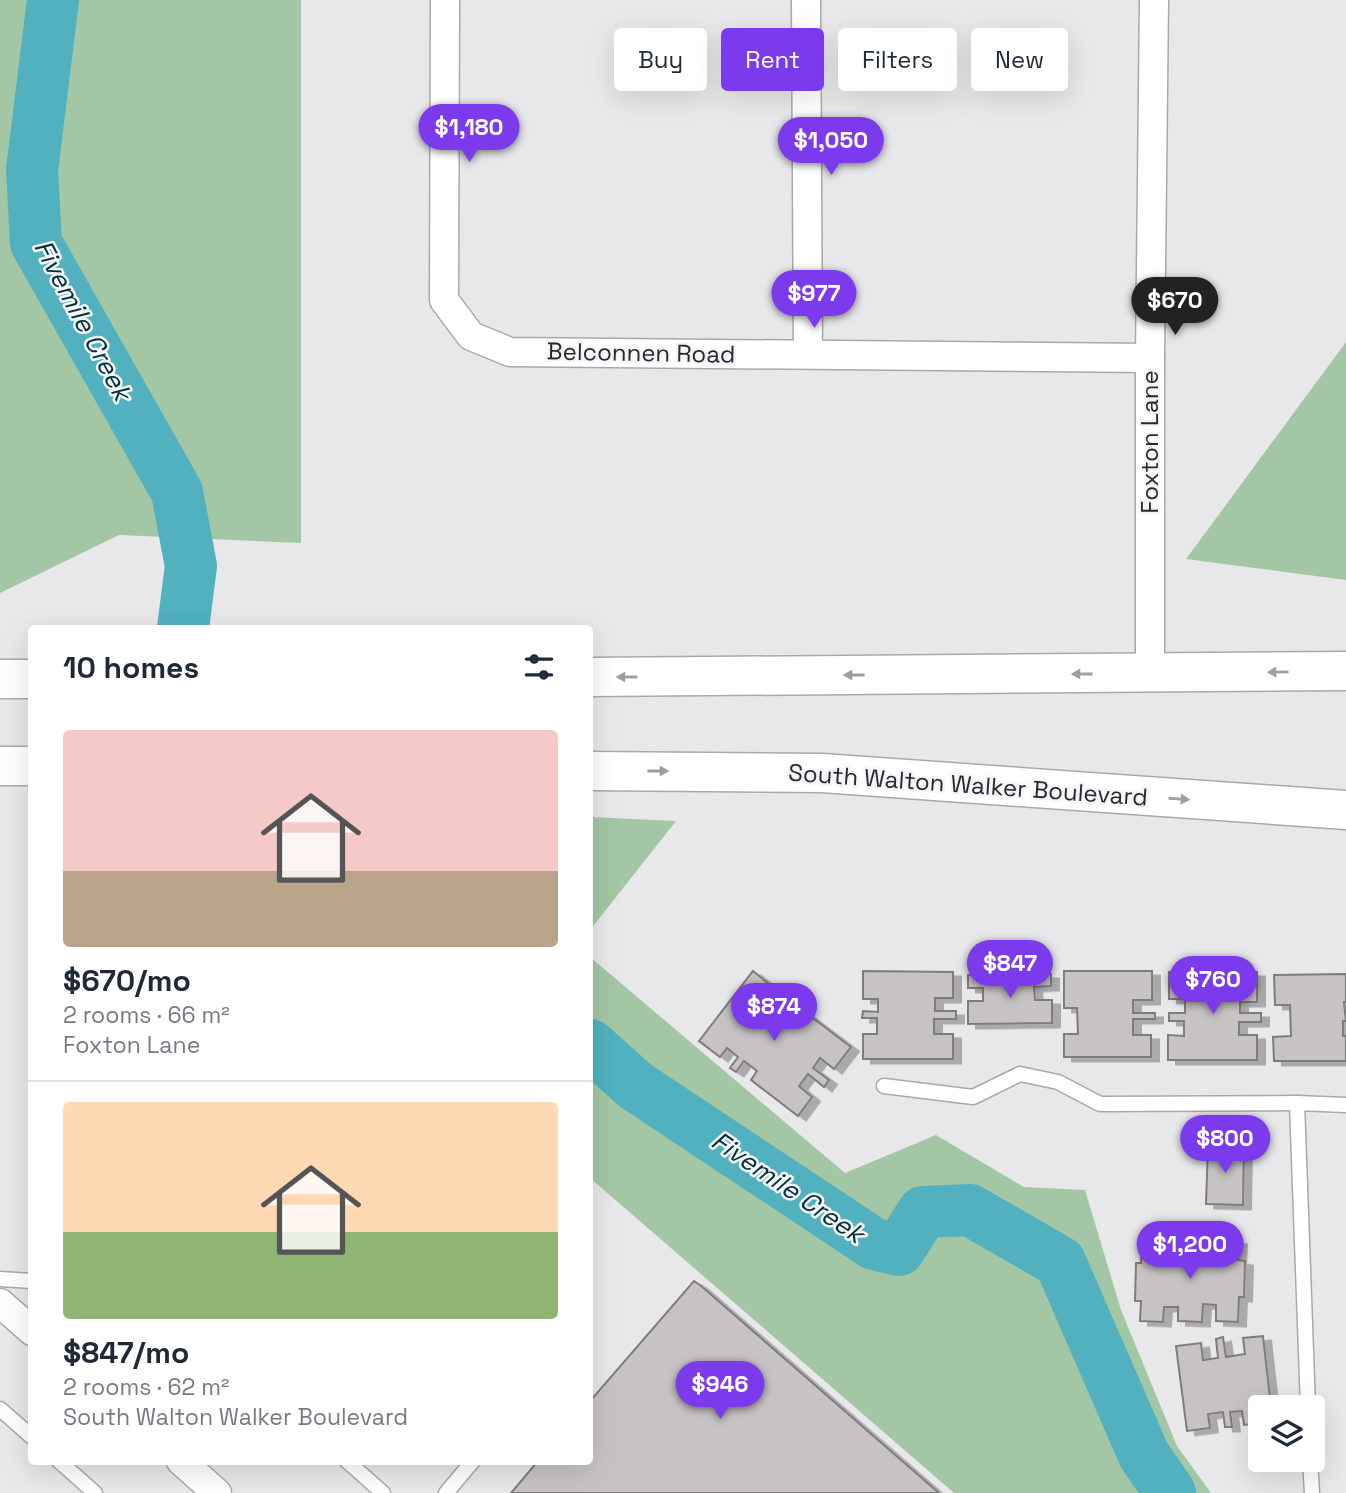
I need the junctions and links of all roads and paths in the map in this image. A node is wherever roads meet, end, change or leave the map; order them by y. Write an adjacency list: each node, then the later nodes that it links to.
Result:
1 (445, 0): 4 (street, Belconnen Road)
2 (806, 0): 4 (street)
3 (1154, 0): 5 (street, Foxton Lane)
4 (808, 354): 5 (street, Belconnen Road)
5 (1150, 358): 7 (street, Foxton Lane)
6 (1346, 671): 7 (main road, one-way to 7)
7 (1150, 674): 8 (main road, one-way to 8)
8 (593, 677)
9 (28, 679): 10 (main road)
10 (0, 680)
11 (0, 766): 12 (main road)
12 (28, 766)
13 (593, 771): 14 (main road, South Walton Walker Boulevard, one-way to 14)
14 (1346, 810)
15 (884, 1086): 16 (lane)
16 (1297, 1103): 17 (lane); 22 (lane)
17 (1346, 1105)
18 (0, 1279): 19 (lane)
19 (28, 1281)
20 (0, 1303): 21 (street)
21 (28, 1328)
22 (1308, 1395)
23 (0, 1409): 24 (lane)
24 (28, 1434)
25 (67, 1465): 30 (lane)
26 (186, 1465): 31 (street)
27 (352, 1465): 32 (lane)
28 (470, 1465): 33 (lane)
29 (1311, 1472): 34 (lane)
30 (95, 1493)
31 (218, 1493)
32 (383, 1493)
33 (446, 1493)
34 (1312, 1493)

